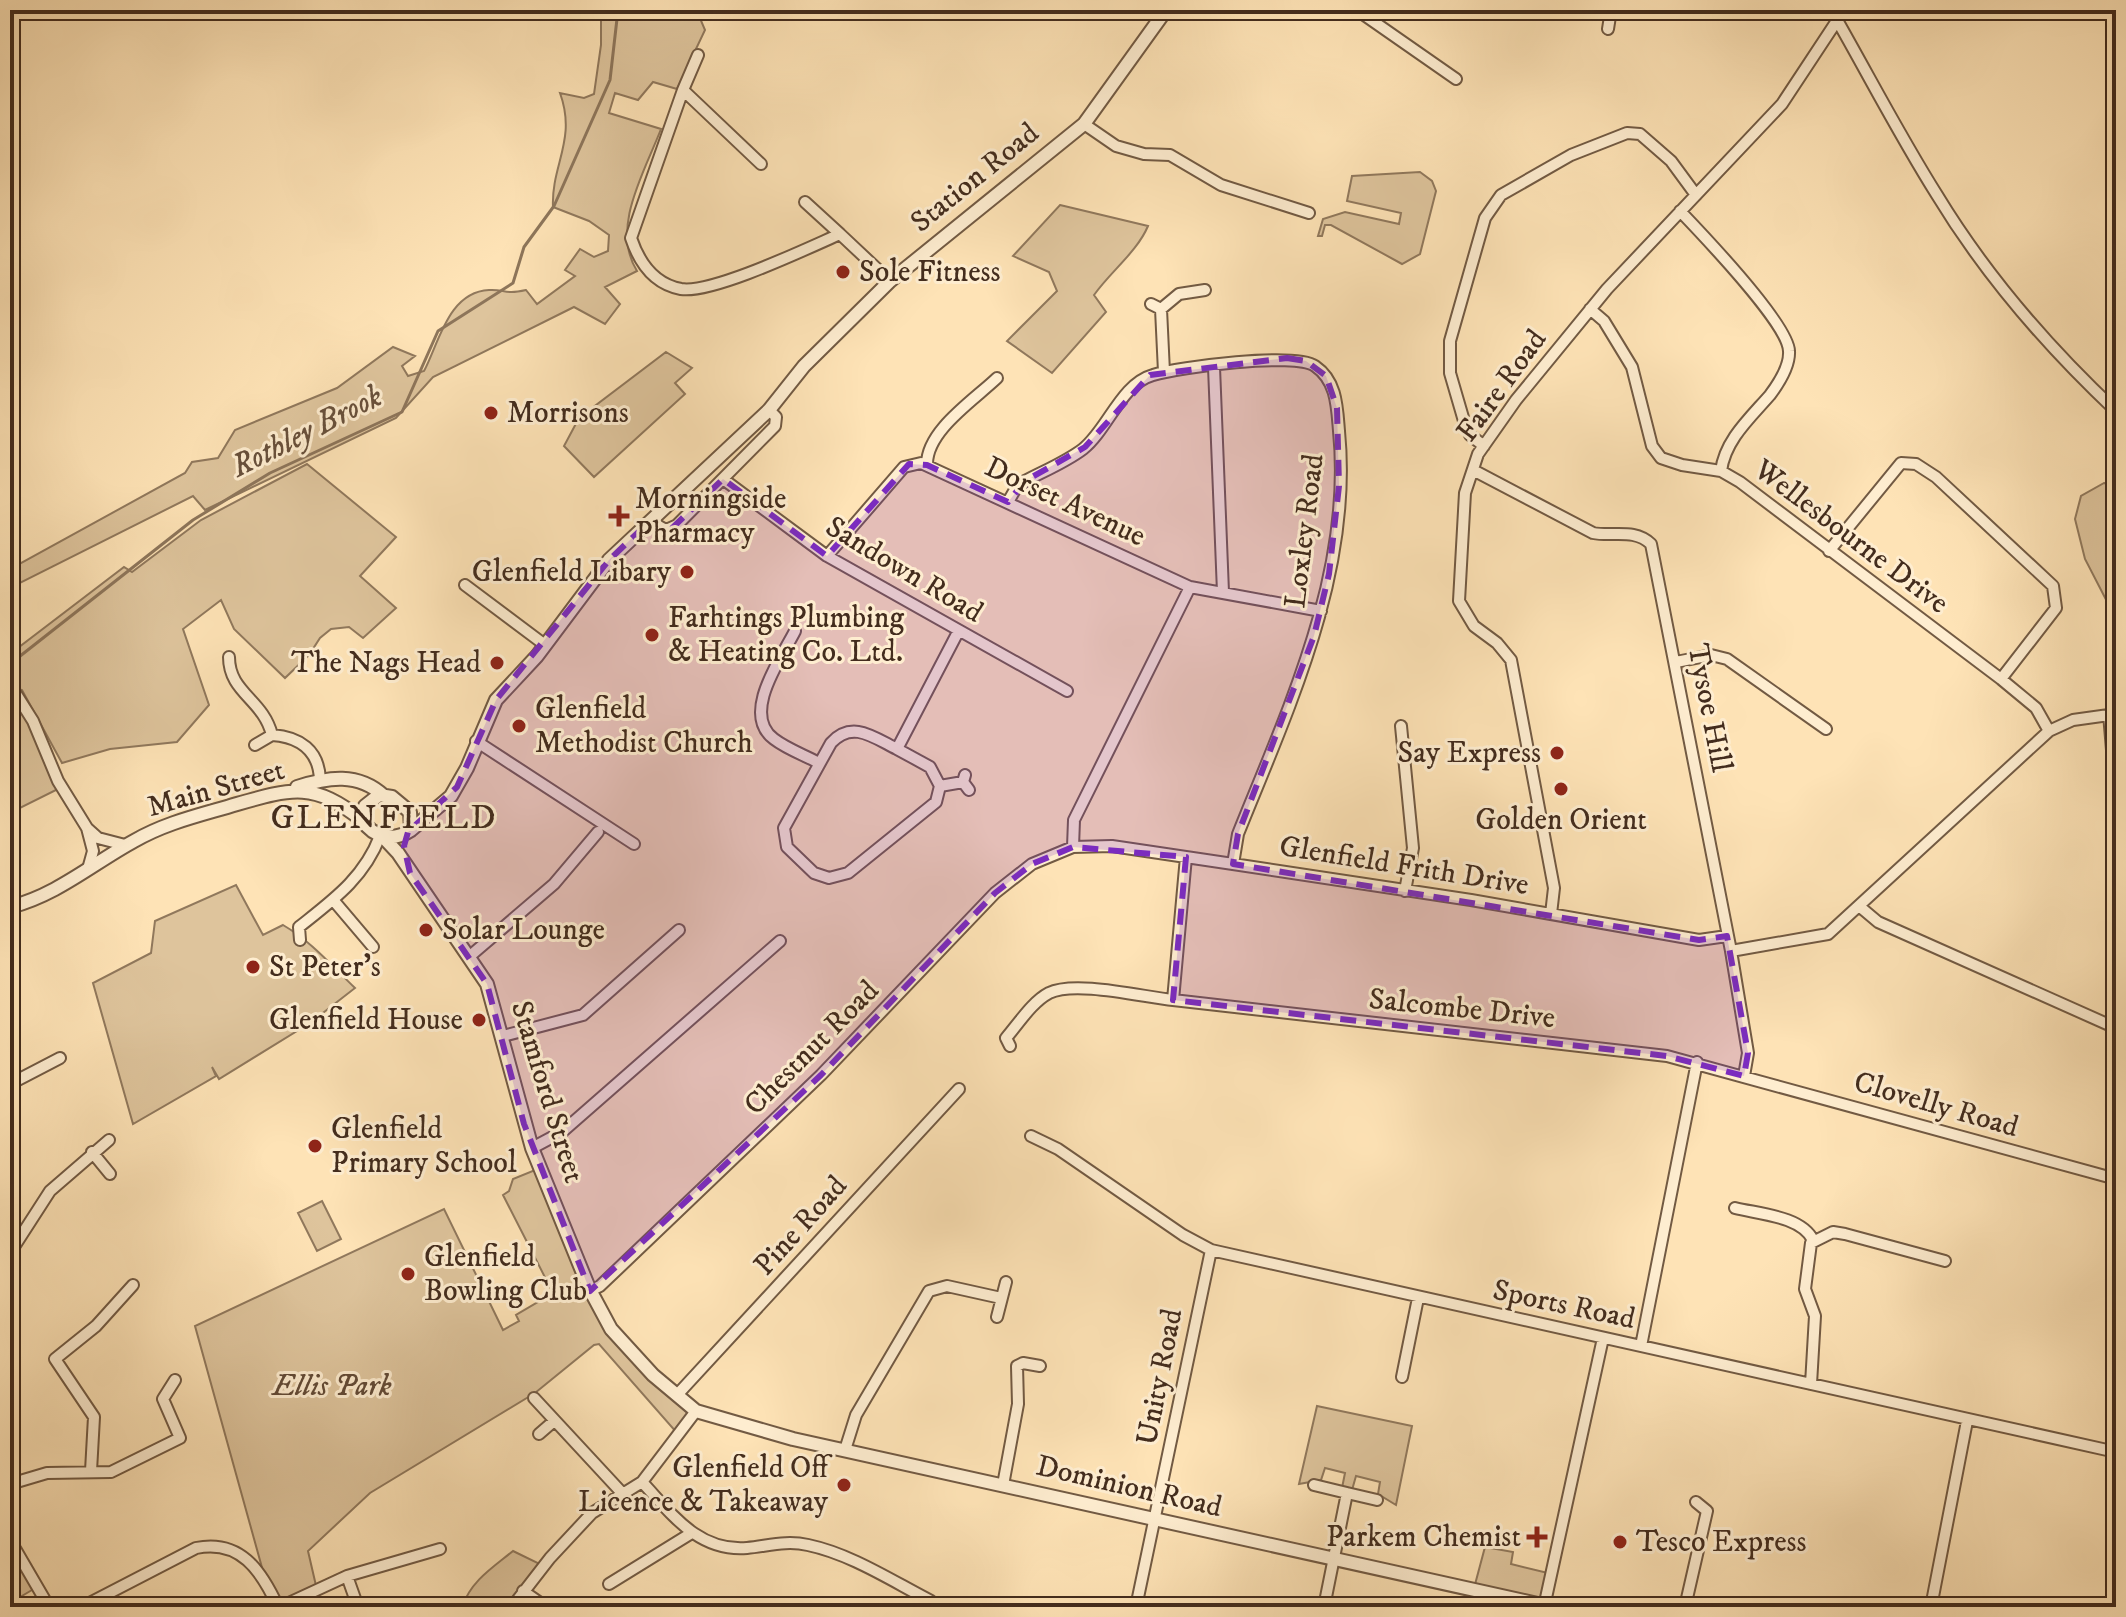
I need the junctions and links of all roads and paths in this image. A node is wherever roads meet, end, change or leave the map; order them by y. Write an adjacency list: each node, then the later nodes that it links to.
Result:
1 (1166, 10): 10 (street, Station Road)
2 (1357, 10): 8 (street)
3 (1611, 10): 6 (street)
4 (1844, 10): 5 (street, Faire Road)
5 (1837, 20): 12 (street, Faire Road); 24 (street)
6 (1608, 29)
7 (698, 55): 9 (street)
8 (1456, 79)
9 (683, 90): 11 (street); 16 (street)
10 (1084, 124): 15 (street); 17 (street, Station Road)
11 (761, 164)
12 (1696, 195): 14 (street, Faire Road); 25 (street)
13 (805, 202): 16 (street)
14 (1680, 211): 19 (street, Faire Road); 28 (street)
15 (1309, 213)
16 (840, 234): 17 (street)
17 (890, 281): 23 (street, Station Road)
18 (1205, 290): 21 (street)
19 (1590, 309): 25 (street, Faire Road); 28 (street, Wellesbourne Drive)
20 (1214, 367): 21 (street, Loxley Road); 36 (street); 37 (street, Loxley Road)
21 (1164, 372): 30 (street, Loxley Road)
22 (997, 378): 26 (street)
23 (769, 410): 29 (street, Station Road); 31 (street, Station Road)
24 (2116, 411)
25 (1484, 446): 27 (street, Faire Road)
26 (927, 465): 30 (street, Dorset Avenue); 33 (street)
27 (1473, 470): 42 (street, Tysoe Hill); 80 (street, Faire Road)
28 (1721, 471): 32 (street, Wellesbourne Drive)
29 (723, 479): 31 (street, Station Road); 33 (street, Sandown Road)
30 (1008, 502): 35 (street, Dorset Avenue)
31 (650, 521): 40 (street, Station Road)
32 (1829, 551): 43 (street, Wellesbourne Drive); 43 (street)
33 (827, 556): 39 (street, Sandown Road)
34 (465, 585): 40 (street)
35 (1190, 587): 36 (street, Dorset Avenue); 71 (street)
36 (1223, 592): 37 (street, Dorset Avenue)
37 (1321, 611): 74 (street, Loxley Road)
38 (795, 631): 54 (street)
39 (958, 632): 44 (street, Sandown Road); 53 (street)
40 (545, 645): 51 (street, Station Road)
41 (229, 657): 50 (street)
42 (1676, 662): 48 (street); 82 (street, Tysoe Hill)
43 (2001, 679): 49 (street, Wellesbourne Drive)
44 (1067, 691)
45 (10, 692): 65 (street)
46 (2113, 714): 49 (street); 60 (street)
47 (1401, 726): 76 (street)
48 (1826, 729)
49 (2049, 731): 78 (street)
50 (272, 735): 52 (street); 55 (street)
51 (476, 741): 62 (street, Station Road); 69 (street)
52 (255, 745)
53 (897, 749): 54 (street); 57 (street)
54 (819, 763): 57 (street)
55 (320, 780): 58 (street); 59 (street); 61 (street)
56 (965, 783): 57 (street)
57 (940, 786)
58 (286, 790): 61 (street, Main Street); 70 (street, Main Street)
59 (384, 796): 63 (street); 64 (street)
60 (2116, 798)
61 (339, 802): 64 (street, Main Street)
62 (437, 809): 63 (street); 66 (street, Station Road)
63 (410, 812): 66 (street)
64 (362, 820): 68 (street)
65 (87, 828): 70 (street); 75 (street)
66 (410, 831): 68 (street); 73 (street)
67 (598, 832): 87 (street)
68 (381, 836): 73 (street, Stamford Street); 77 (street)
69 (634, 844)
70 (125, 845): 75 (street, Main Street)
71 (1073, 847): 72 (street, Glenfield Frith Drive); 110 (street, Chestnut Road)
72 (1186, 857): 74 (street, Glenfield Frith Drive); 88 (street)
73 (405, 862): 87 (street, Stamford Street)
74 (1233, 864): 76 (street, Glenfield Frith Drive)
75 (88, 869): 79 (street, Main Street)
76 (1405, 891): 80 (street, Glenfield Frith Drive)
77 (334, 901): 83 (street); 85 (street)
78 (1859, 906): 86 (street); 89 (street)
79 (10, 907)
80 (1551, 914): 82 (street, Glenfield Frith Drive)
81 (679, 930): 90 (street)
82 (1727, 936): 86 (street, Tysoe Hill)
83 (300, 940)
84 (780, 941): 99 (street)
85 (373, 947)
86 (1731, 951): 94 (street, Tysoe Hill)
87 (470, 956): 90 (street, Stamford Street)
88 (1173, 1000): 91 (street, Salcombe Drive); 93 (street, Salcombe Drive)
89 (2116, 1028)
90 (503, 1036): 99 (street, Stamford Street)
91 (1010, 1046)
92 (60, 1058): 95 (street)
93 (1697, 1062): 94 (street, Salcombe Drive); 115 (street)
94 (1744, 1076): 102 (street, Clovelly Road)
95 (10, 1084)
96 (959, 1089): 120 (street, Pine Road)
97 (1031, 1136): 105 (street, Sports Road)
98 (109, 1140): 100 (street)
99 (532, 1148): 110 (street, Stamford Street)
100 (92, 1152): 101 (street); 106 (street)
101 (110, 1174)
102 (2116, 1179)
103 (1735, 1208): 104 (street)
104 (1813, 1240): 107 (street); 119 (street)
105 (1211, 1250): 112 (street, Sports Road); 137 (street, Unity Road)
106 (10, 1253)
107 (1945, 1261)
108 (1006, 1282): 111 (street)
109 (133, 1285): 128 (street)
110 (590, 1291): 120 (street, Stamford Street)
111 (1001, 1298): 113 (street); 126 (street)
112 (1418, 1298): 114 (street, Sports Road); 117 (street)
113 (997, 1317)
114 (1603, 1338): 115 (street, Sports Road); 146 (street)
115 (1641, 1346): 119 (street, Sports Road)
116 (1040, 1366): 131 (street)
117 (1402, 1377)
118 (175, 1380): 128 (street)
119 (1811, 1384): 124 (street, Sports Road)
120 (677, 1395): 122 (street, Stamford Street)
121 (534, 1398): 123 (street)
122 (696, 1411): 126 (street, Dominion Road); 129 (street)
123 (554, 1421): 125 (street); 134 (street)
124 (1967, 1421): 127 (street, Sports Road); 156 (street)
125 (539, 1434)
126 (845, 1450): 131 (street, Dominion Road)
127 (2116, 1452)
128 (91, 1471): 130 (street)
129 (642, 1482): 134 (street); 138 (street)
130 (10, 1484)
131 (1003, 1485): 137 (street, Dominion Road)
132 (1314, 1485): 133 (street)
133 (1347, 1493): 135 (street); 141 (street)
134 (623, 1494): 144 (street)
135 (1377, 1500)
136 (1696, 1502): 155 (street)
137 (1155, 1519): 141 (street, Dominion Road); 153 (street, Unity Road)
138 (690, 1534): 143 (street); 145 (street)
139 (11, 1547): 147 (street)
140 (440, 1549): 142 (street)
141 (1335, 1560): 146 (street, Dominion Road); 154 (street)
142 (347, 1576): 149 (street); 150 (street)
143 (609, 1584)
144 (523, 1591): 151 (street); 152 (street)
145 (931, 1601)
146 (1546, 1606)
147 (49, 1607)
148 (82, 1607): 149 (street)
149 (279, 1607)
150 (358, 1607)
151 (512, 1607)
152 (546, 1607)
153 (1136, 1607)
154 (1324, 1607)
155 (1685, 1607)
156 (1931, 1607)

